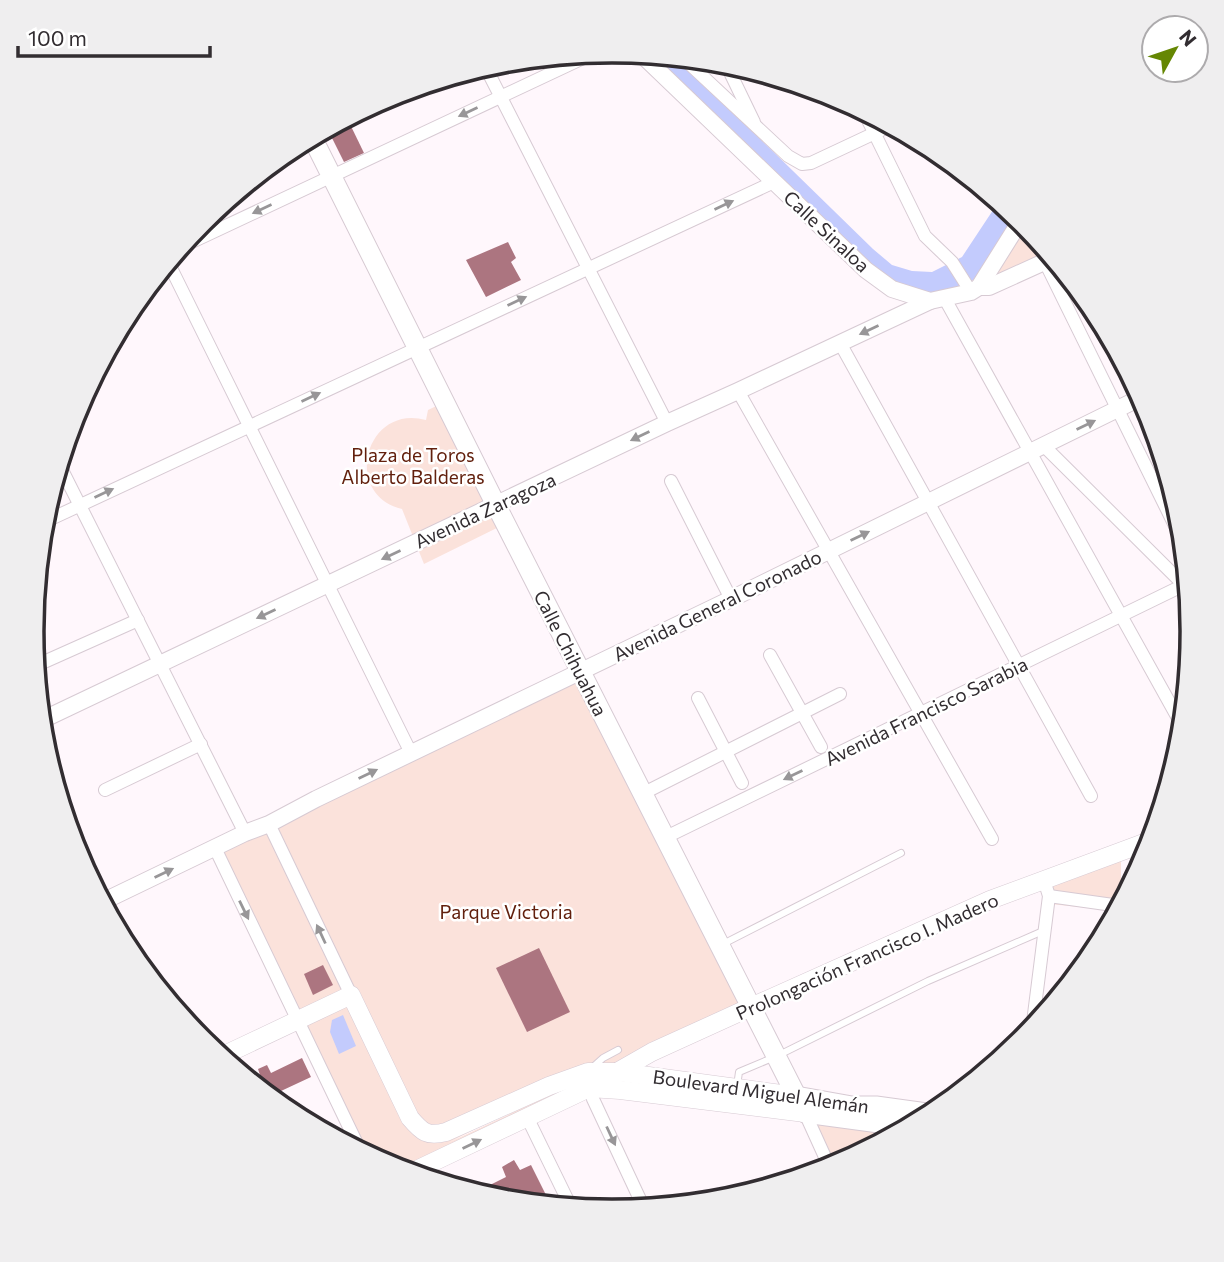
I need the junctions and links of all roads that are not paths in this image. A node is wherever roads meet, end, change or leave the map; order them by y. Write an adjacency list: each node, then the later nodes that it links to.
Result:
1 (652, 64): 13 (street, Calle Sinaloa)
2 (569, 65): 6 (street)
3 (695, 70): 8 (street)
4 (490, 76): 6 (street)
5 (732, 76): 8 (street)
6 (501, 97): 12 (street, one-way to 12); 17 (street)
7 (871, 125): 10 (street)
8 (758, 128): 10 (street)
9 (881, 131): 10 (street)
10 (875, 134): 20 (street)
11 (317, 146): 12 (main road, Calle Chihuahua)
12 (332, 177): 15 (street, one-way to 15); 23 (main road, Calle Chihuahua)
13 (774, 182): 17 (street, one-way to 13); 21 (street, Calle Sinaloa)
14 (1014, 229): 20 (street)
15 (209, 230)
16 (1044, 262): 20 (street)
17 (588, 268): 23 (street, one-way to 17); 27 (street)
18 (172, 271): 28 (street)
19 (1057, 278): 26 (street)
20 (972, 288): 21 (street)
21 (938, 300): 22 (street, Avenida Zaragoza, one-way to 22); 29 (street)
22 (840, 343): 24 (street, Avenida Zaragoza); 32 (street)
23 (417, 348): 28 (street, one-way to 23); 34 (main road, Calle Chihuahua)
24 (738, 391): 27 (street, Avenida Zaragoza); 37 (street)
25 (1132, 402): 26 (street, Avenida General Coronado)
26 (1118, 409): 29 (street, Avenida General Coronado, one-way to 26); 35 (street)
27 (667, 423): 34 (street, Avenida Zaragoza, one-way to 34)
28 (249, 426): 33 (street, one-way to 28); 39 (street)
29 (1037, 449): 32 (street, Avenida General Coronado); 38 (street); 42 (street)
30 (65, 477): 33 (street)
31 (671, 481): 41 (street)
32 (929, 502): 37 (street, Avenida General Coronado, one-way to 32); 47 (street)
33 (79, 505): 36 (street); 43 (street)
34 (496, 505): 39 (street, Avenida Zaragoza, one-way to 39); 48 (main road, Calle Chihuahua)
35 (1166, 508)
36 (56, 516)
37 (829, 551): 41 (street, Avenida General Coronado); 53 (street)
38 (1177, 579)
39 (328, 585): 46 (street, Avenida Zaragoza, one-way to 46); 58 (street)
40 (1179, 591): 42 (street, Avenida Francisco Sarabia)
41 (731, 599): 48 (street, Avenida General Coronado)
42 (1121, 615): 47 (street, Avenida Francisco Sarabia); 51 (street)
43 (138, 620): 45 (street); 46 (street)
44 (770, 655): 52 (street)
45 (45, 662)
46 (160, 664): 54 (street, Avenida Zaragoza); 55 (street)
47 (1019, 665): 53 (street, Avenida Francisco Sarabia); 62 (street)
48 (581, 671): 58 (street, Avenida General Coronado); 61 (main road, Calle Chihuahua)
49 (840, 694): 52 (street)
50 (698, 698): 57 (street)
51 (1174, 711)
52 (802, 713): 56 (street); 57 (street)
53 (921, 713): 65 (street, Avenida Francisco Sarabia, one-way to 65); 66 (street)
54 (51, 716)
55 (201, 744): 60 (street); 64 (street)
56 (821, 747)
57 (726, 751): 59 (street); 61 (street)
58 (411, 753): 63 (street, Avenida General Coronado, one-way to 58)
59 (742, 783)
60 (105, 790)
61 (642, 794): 65 (main road, Calle Chihuahua)
62 (1091, 796)
63 (269, 824): 64 (street, Avenida General Coronado); 75 (street, one-way to 63)
64 (245, 833): 68 (street, Avenida General Coronado)
65 (664, 838): 74 (main road, Calle Chihuahua)
66 (992, 839)
67 (1138, 847): 70 (main road, Prolongación Francisco I. Madero)
68 (215, 848): 71 (street, Avenida General Coronado, one-way to 68); 78 (street, one-way to 78)
69 (901, 853): 74 (lane)
70 (1046, 888): 72 (street); 73 (street); 77 (main road, Prolongación Francisco I. Madero)
71 (111, 898)
72 (1110, 904)
73 (1045, 930): 76 (street); 81 (lane)
74 (719, 945): 77 (main road, Calle Chihuahua)
75 (351, 995): 78 (main road); 83 (main road)
76 (1041, 1003)
77 (751, 1007): 81 (main road, Calle Chihuahua); 82 (main road, Prolongación Francisco I. Madero)
78 (298, 1020): 80 (main road); 90 (street)
79 (618, 1051): 83 (lane)
80 (231, 1052)
81 (779, 1060): 84 (lane); 85 (main road, Calle Chihuahua); 86 (main road)
82 (619, 1072): 83 (main road, Boulevard Miguel Alemán); 84 (main road, Boulevard Miguel Alemán)
83 (589, 1080): 85 (main road, Boulevard Miguel Alemán); 88 (main road); 94 (street, one-way to 94)
84 (737, 1087): 85 (main road, Boulevard Miguel Alemán)
85 (800, 1105): 86 (main road, Boulevard Miguel Alemán); 89 (main road, Boulevard Miguel Alemán); 91 (street, Calle Chihuahua)
86 (852, 1105): 87 (main road, Boulevard Miguel Alemán)
87 (914, 1112)
88 (527, 1117): 92 (main road, one-way to 88); 93 (street)
89 (893, 1125)
90 (354, 1137)
91 (825, 1158)
92 (427, 1168)
93 (566, 1197)
94 (641, 1198)

